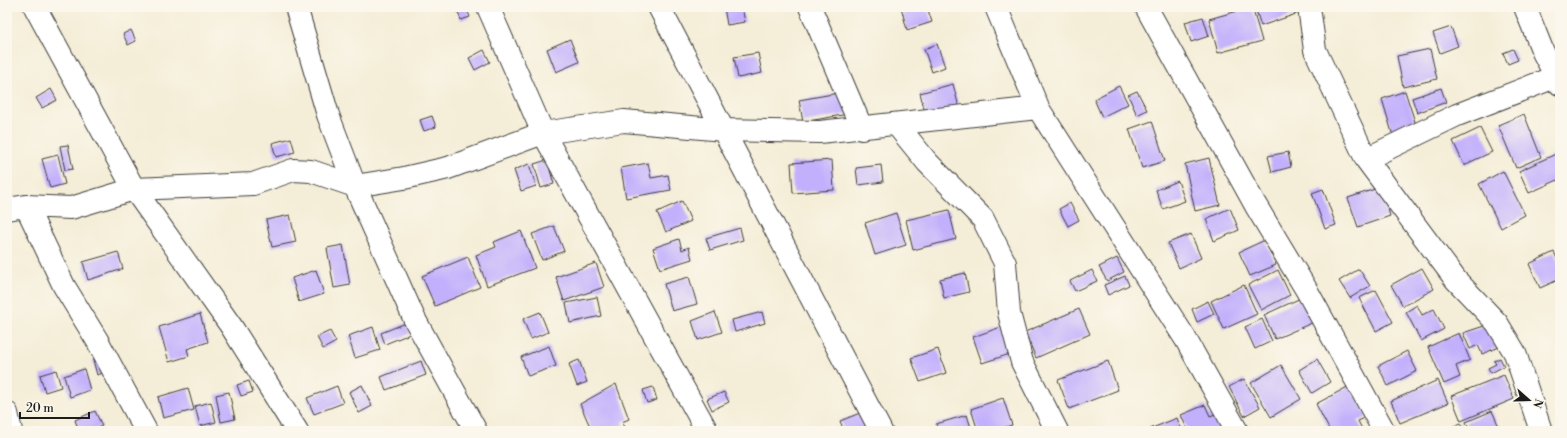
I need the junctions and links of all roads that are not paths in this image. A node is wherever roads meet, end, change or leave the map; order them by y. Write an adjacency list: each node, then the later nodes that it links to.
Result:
1 (34, 7): 18 (street)
2 (296, 7): 17 (street)
3 (488, 7): 15 (street)
4 (659, 7): 14 (street)
5 (810, 7): 13 (street)
6 (996, 7): 11 (street)
7 (1146, 7): 29 (street)
8 (1309, 7): 16 (street)
9 (1525, 7): 10 (street)
10 (1559, 78): 16 (street)
11 (1038, 108): 12 (street); 28 (street)
12 (897, 125): 13 (street); 27 (street)
13 (862, 129): 14 (street)
14 (724, 130): 15 (street); 26 (street)
15 (543, 132): 17 (street); 25 (street)
16 (1366, 159): 30 (street)
17 (355, 186): 18 (street); 24 (street)
18 (134, 189): 19 (street); 23 (street)
19 (16, 207): 22 (street)
20 (7, 413): 21 (street)
21 (11, 431)
22 (146, 431)
23 (296, 431)
24 (476, 431)
25 (707, 431)
26 (881, 431)
27 (1057, 431)
28 (1237, 431)
29 (1384, 431)
30 (1541, 431)

